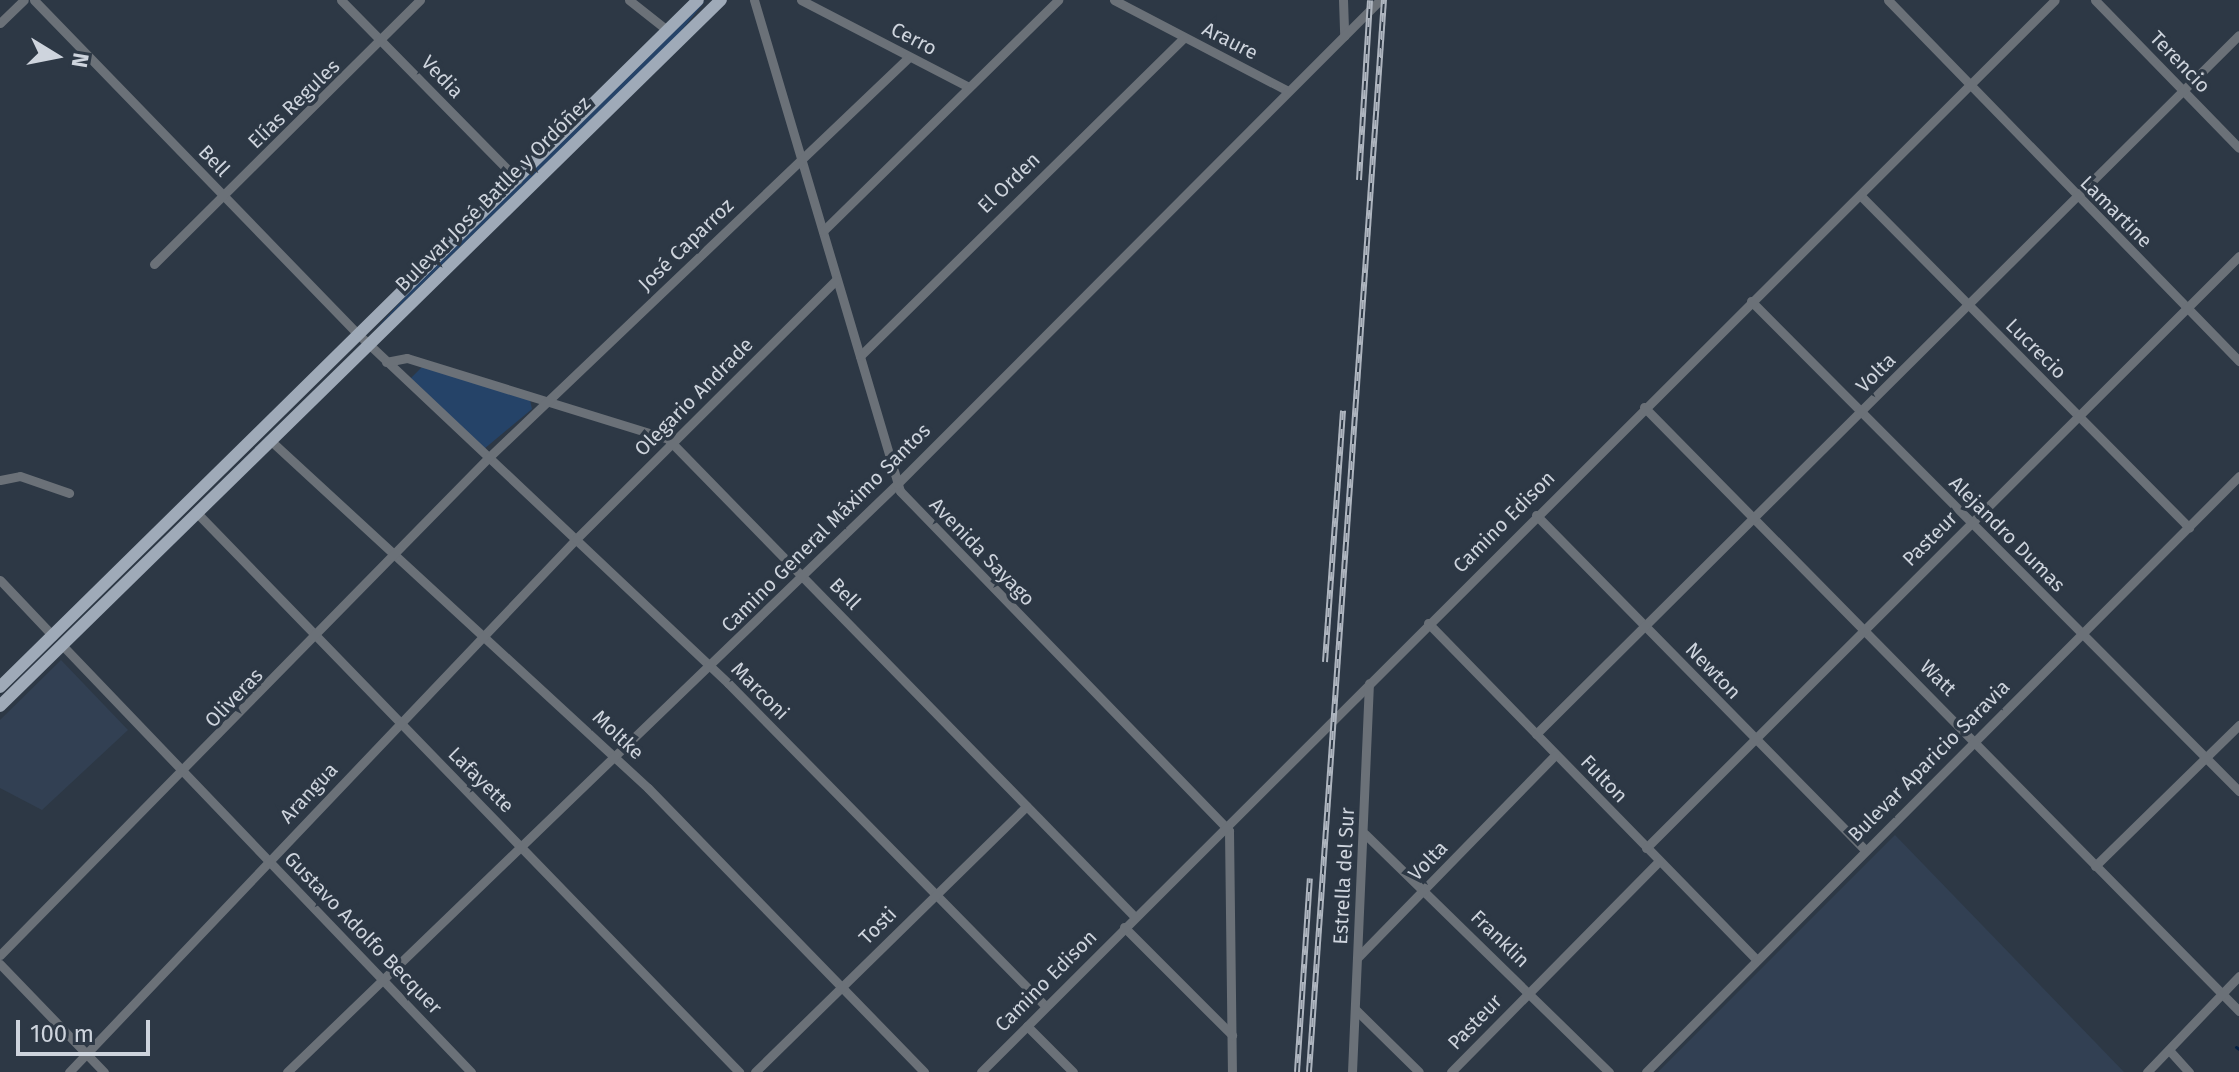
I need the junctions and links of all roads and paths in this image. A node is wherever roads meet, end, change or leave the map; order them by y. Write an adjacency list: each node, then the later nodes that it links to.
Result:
1 (24, 0): 17 (street)
2 (34, 0): 32 (street, Bell)
3 (341, 0): 22 (street, Vedia)
4 (420, 0): 22 (street, Elías Regules)
5 (629, 0): 18 (street)
6 (698, 0): 18 (main road, Bulevar José Batlle y Ordóñez)
7 (721, 0): 42 (main road, Bulevar José Batlle y Ordóñez)
8 (754, 0): 29 (street, Avenida Sayago)
9 (801, 0): 23 (street, Cerro)
10 (1058, 0): 24 (street)
11 (1114, 0): 21 (street, Araure)
12 (1343, 0): 20 (street)
13 (1380, 0): 20 (street, Camino General Máximo Santos)
14 (1888, 0): 25 (street, Lamartine)
15 (2055, 0): 25 (street, Camino Edison)
16 (2095, 0): 27 (street, Terencio)
17 (0, 23)
18 (667, 30): 30 (main road, Bulevar José Batlle y Ordóñez)
19 (2239, 35): 27 (street, Volta)
20 (1344, 36): 26 (street, Camino General Máximo Santos)
21 (1184, 38): 26 (street, Araure); 43 (street, El Orden)
22 (383, 42): 30 (street, Vedia); 32 (street, Elías Regules)
23 (909, 57): 24 (street, Cerro); 29 (street, José Caparroz)
24 (969, 87): 34 (street)
25 (1967, 87): 31 (street, Camino Edison); 33 (street, Lamartine)
26 (1288, 91): 57 (street, Camino General Máximo Santos)
27 (2182, 92): 28 (street, Terencio); 33 (street, Volta)
28 (2239, 148)
29 (802, 161): 34 (street, Avenida Sayago); 46 (street, José Caparroz)
30 (518, 180): 41 (main road, Bulevar José Batlle y Ordóñez)
31 (1860, 195): 38 (street, Camino Edison); 39 (street, Lucrecio)
32 (224, 197): 36 (street, Elías Regules); 41 (street, Bell)
33 (2076, 197): 39 (street, Volta); 40 (street, Lamartine)
34 (823, 231): 37 (street, Avenida Sayago)
35 (2239, 256): 40 (street, Pasteur)
36 (154, 264)
37 (836, 280): 43 (street, Avenida Sayago); 53 (street, Olegario Andrade)
38 (1751, 301): 47 (street, Camino Edison); 49 (street, Alejandro Dumas)
39 (1968, 307): 49 (street, Volta); 50 (street, Lucrecio)
40 (2186, 309): 44 (street, Lamartine); 50 (street, Pasteur)
41 (358, 334): 42 (street, Bell); 48 (main road, Bulevar José Batlle y Ordóñez)
42 (369, 345): 45 (street, Marconi); 51 (main road, Bulevar José Batlle y Ordóñez)
43 (860, 356): 57 (street, Avenida Sayago)
44 (2239, 361)
45 (386, 362): 46 (street, Bell); 54 (street, Marconi)
46 (549, 401): 53 (street, Bell); 54 (street, José Caparroz)
47 (1644, 407): 60 (street, Camino Edison); 61 (street, Watt)
48 (285, 408): 51 (street); 72 (main road, Bulevar José Batlle y Ordóñez)
49 (1861, 413): 61 (street, Volta); 62 (street, Alejandro Dumas)
50 (2079, 416): 62 (street, Pasteur); 63 (street, Lucrecio)
51 (295, 419): 52 (main road, Bulevar José Batlle y Ordóñez)
52 (271, 441): 59 (main road, Bulevar José Batlle y Ordóñez); 65 (street, Moltke)
53 (673, 444): 64 (street, Olegario Andrade); 66 (street, Bell)
54 (487, 459): 64 (street, Marconi); 65 (street, Oliveras)
55 (2239, 476): 63 (street, Bulevar Aparicio Saravia)
56 (4, 478): 58 (street)
57 (897, 484): 66 (street, Camino General Máximo Santos); 91 (street, Avenida Sayago)
58 (69, 493)
59 (197, 513): 74 (street, Lafayette); 75 (main road, Bulevar José Batlle y Ordóñez)
60 (1536, 515): 68 (street, Camino Edison); 69 (street, Newton)
61 (1753, 519): 69 (street, Volta); 70 (street, Watt)
62 (1971, 524): 70 (street, Pasteur); 71 (street, Alejandro Dumas)
63 (2189, 528): 71 (street, Bulevar Aparicio Saravia)
64 (576, 539): 73 (street, Arangua); 76 (street, Marconi)
65 (395, 556): 73 (street, Moltke); 74 (street, Oliveras)
66 (802, 577): 76 (street, Camino General Máximo Santos); 90 (street, Bell)
67 (0, 580): 72 (street)
68 (1428, 623): 77 (street, Camino Edison); 82 (street, Fulton)
69 (1644, 626): 82 (street, Volta); 83 (street, Newton)
70 (1864, 631): 83 (street, Pasteur); 84 (street, Watt)
71 (2083, 635): 84 (street, Bulevar Aparicio Saravia); 87 (street, Alejandro Dumas)
72 (53, 636): 78 (main road, Bulevar José Batlle y Ordóñez)
73 (484, 636): 80 (street, Arangua); 86 (street, Moltke)
74 (317, 637): 80 (street, Lafayette); 88 (street, Oliveras)
75 (63, 646): 79 (main road, Bulevar José Batlle y Ordóñez); 88 (street, Gustavo Adolfo Becquer)
76 (711, 667): 86 (street, Camino General Máximo Santos); 100 (street, Marconi)
77 (1369, 683): 91 (street, Camino Edison); 92 (street, Estrella del Sur)
78 (0, 687)
79 (0, 706)
80 (399, 723): 93 (street, Lafayette); 96 (street, Arangua)
81 (2239, 725): 87 (street)
82 (1536, 734): 85 (street, Fulton)
83 (1755, 740): 94 (street, Pasteur); 95 (street, Newton)
84 (1976, 740): 95 (street, Bulevar Aparicio Saravia); 98 (street, Watt)
85 (1555, 755): 94 (street, Fulton); 99 (street, Volta)
86 (616, 758): 93 (street, Camino General Máximo Santos); 109 (street, Moltke)
87 (2205, 758): 89 (street, Alejandro Dumas); 98 (street)
88 (186, 774): 96 (street, Gustavo Adolfo Becquer); 103 (street, Oliveras)
89 (2239, 791)
90 (1027, 806): 100 (street, Tosti); 101 (street, Bell)
91 (1226, 827): 101 (street, Camino Edison); 116 (street)
92 (1365, 834): 99 (street, Franklin); 104 (street, Estrella del Sur)
93 (522, 847): 108 (street, Camino General Máximo Santos); 123 (street, Lafayette)
94 (1646, 848): 97 (street, Fulton)
95 (1865, 850): 105 (street, Bulevar Aparicio Saravia)
96 (269, 861): 108 (street, Gustavo Adolfo Becquer); 118 (street, Arangua)
97 (1659, 861): 105 (street, Fulton); 110 (street, Pasteur)
98 (2095, 866): 111 (street, Watt)
99 (1425, 891): 104 (street, Volta); 110 (street, Franklin)
100 (935, 896): 109 (street, Tosti); 112 (street, Marconi)
101 (1135, 917): 102 (street, Camino Edison)
102 (1124, 927): 112 (street, Camino Edison); 116 (street)
103 (0, 955)
104 (1358, 957): 113 (street, Estrella del Sur)
105 (1756, 959): 133 (street, Bulevar Aparicio Saravia)
106 (0, 964): 118 (street)
107 (2239, 976): 111 (street)
108 (382, 979): 121 (street, Camino General Máximo Santos); 122 (street, Gustavo Adolfo Becquer)
109 (841, 989): 124 (street, Tosti); 125 (street, Moltke)
110 (1528, 992): 131 (street, Pasteur); 132 (street, Franklin)
111 (2221, 994): 114 (street, Watt); 117 (street)
112 (1045, 1006): 115 (street, Camino Edison)
113 (1356, 1010): 129 (street, Estrella del Sur); 130 (street)
114 (2239, 1011)
115 (1027, 1026): 126 (street, Camino Edison); 127 (street)
116 (1232, 1035): 128 (street)
117 (2169, 1050): 134 (street); 135 (street)
118 (87, 1054): 119 (street, Arangua); 120 (street)
119 (69, 1072)
120 (104, 1072)
121 (287, 1072)
122 (471, 1072)
123 (739, 1072)
124 (755, 1072)
125 (924, 1072)
126 (981, 1072)
127 (1073, 1072)
128 (1232, 1072)
129 (1352, 1072)
130 (1418, 1072)
131 (1451, 1072)
132 (1609, 1072)
133 (1646, 1072)
134 (2147, 1072)
135 (2189, 1072)

